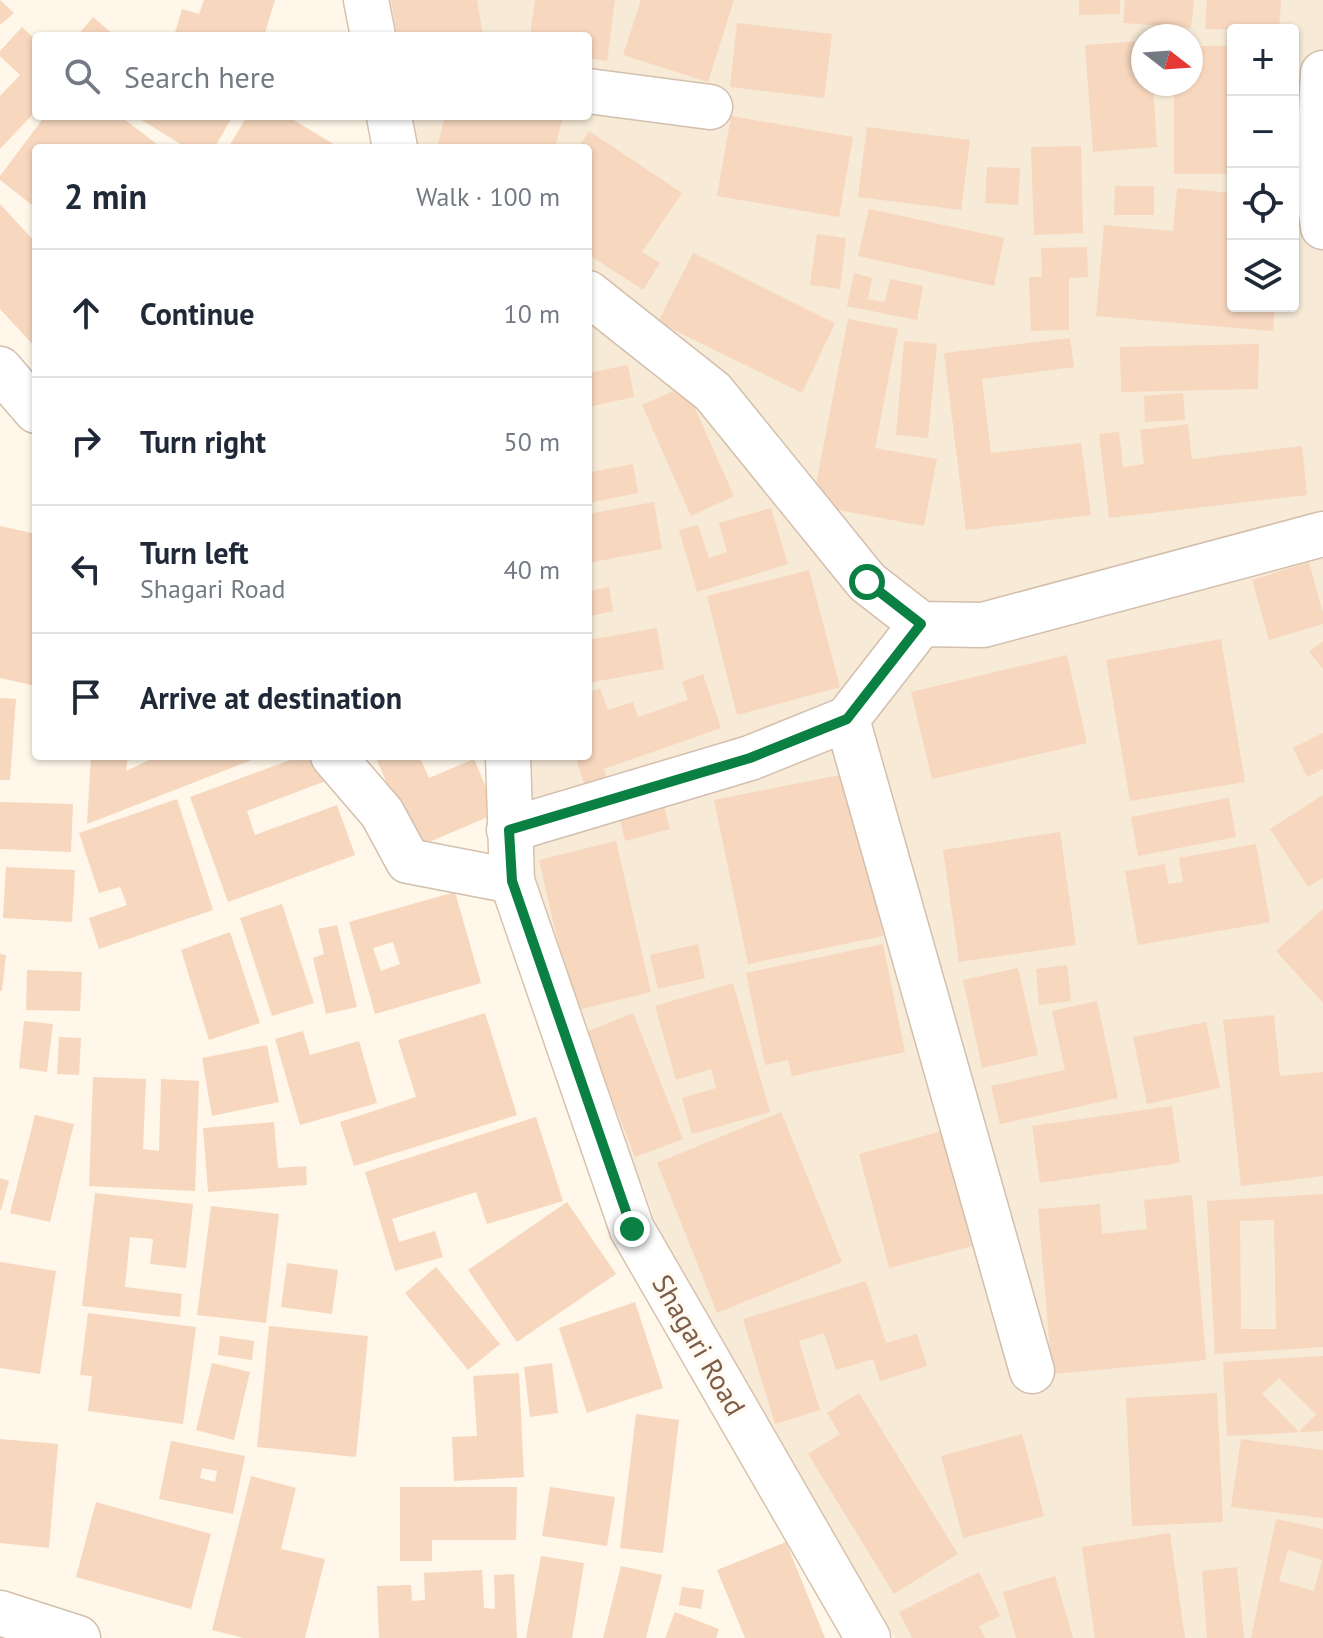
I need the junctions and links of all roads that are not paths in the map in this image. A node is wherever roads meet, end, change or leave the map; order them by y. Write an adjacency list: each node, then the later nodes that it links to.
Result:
1 (366, 0): 2 (street)
2 (372, 32)
3 (1323, 73): 8 (street)
4 (592, 92): 5 (street)
5 (710, 107)
6 (390, 120): 7 (street)
7 (394, 144)
8 (1320, 185): 9 (street)
9 (1323, 227)
10 (592, 296): 12 (street)
11 (1323, 534): 12 (street)
12 (921, 624): 13 (street)
13 (847, 719): 16 (street); 18 (street)
14 (336, 760): 17 (street)
15 (508, 760): 16 (street, Shagari Road)
16 (509, 830): 17 (street, Shagari Road)
17 (512, 881): 21 (street, Shagari Road)
18 (1032, 1371)
19 (0, 1613): 20 (street)
20 (78, 1638)
21 (868, 1638)

